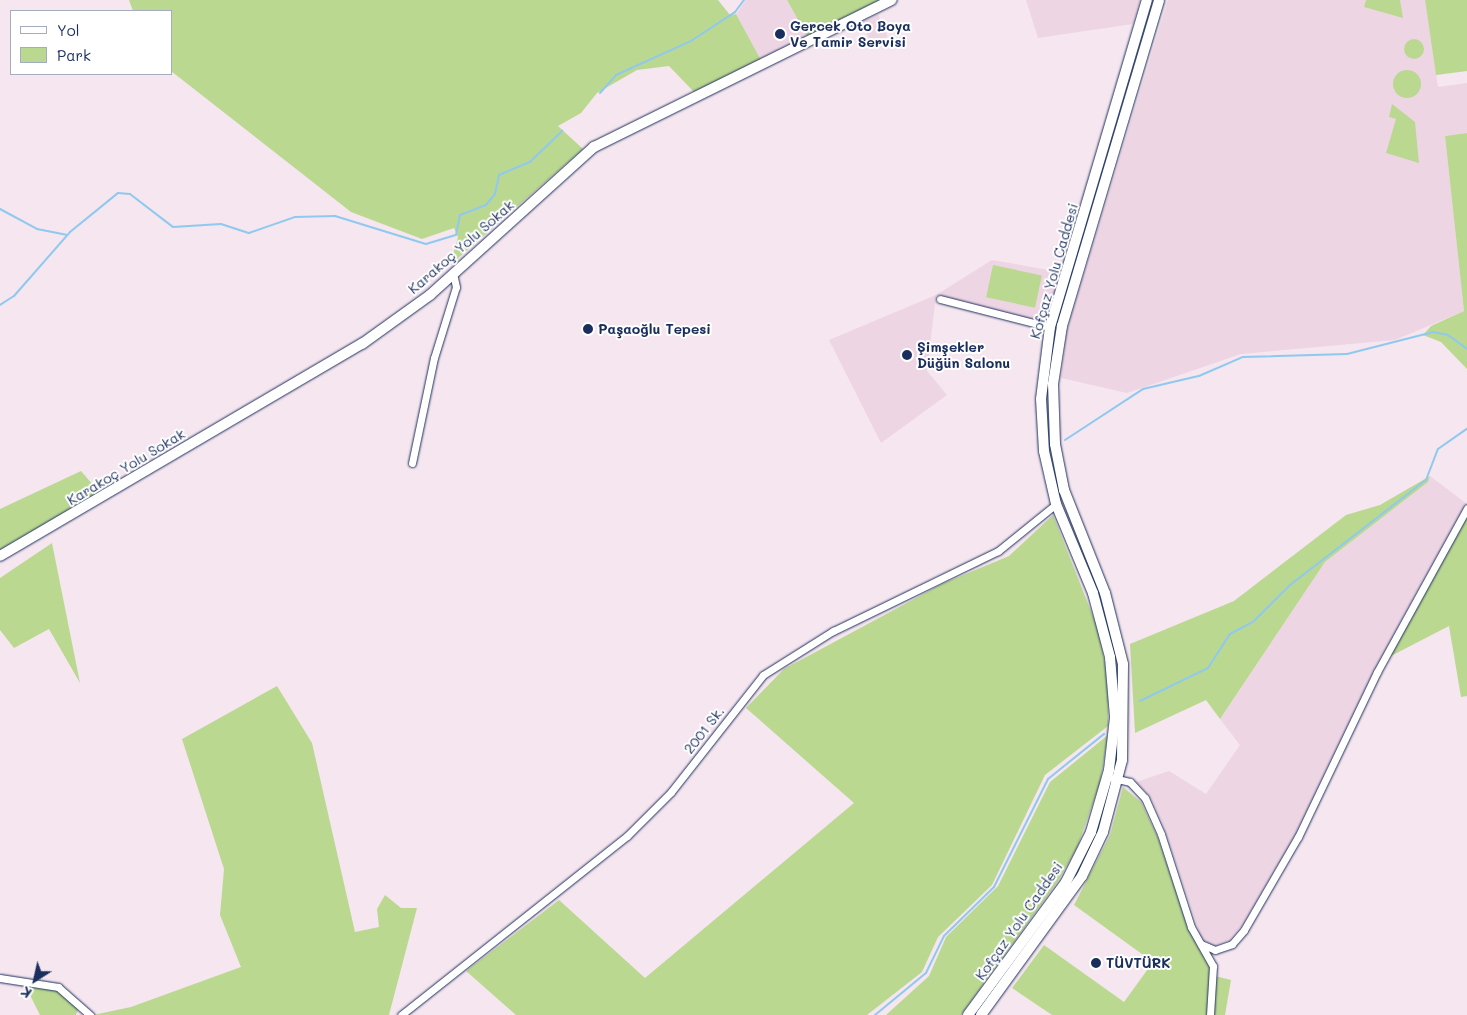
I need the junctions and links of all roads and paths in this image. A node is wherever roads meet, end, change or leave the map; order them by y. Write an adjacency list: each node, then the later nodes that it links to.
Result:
1 (892, 0): 4 (main road, Karakoç Yolu Sokak)
2 (1147, 0): 6 (main road, Kofçaz Yolu Caddesi)
3 (1159, 0): 12 (main road, Kofçaz Yolu Caddesi)
4 (453, 273): 7 (street); 10 (main road, Karakoç Yolu Sokak)
5 (940, 299): 6 (street)
6 (1050, 328): 8 (main road, Kofçaz Yolu Caddesi)
7 (412, 463)
8 (1056, 504): 11 (main road, Kofçaz Yolu Caddesi); 16 (street, 2001 Sk.)
9 (1467, 508): 13 (street)
10 (0, 556)
11 (1108, 778): 12 (street); 17 (main road, Kofçaz Yolu Caddesi)
12 (1118, 779): 13 (street); 18 (main road, Kofçaz Yolu Caddesi)
13 (1201, 944): 19 (street)
14 (0, 978): 15 (street)
15 (90, 1015)
16 (401, 1015)
17 (968, 1015)
18 (981, 1015)
19 (1210, 1015)

